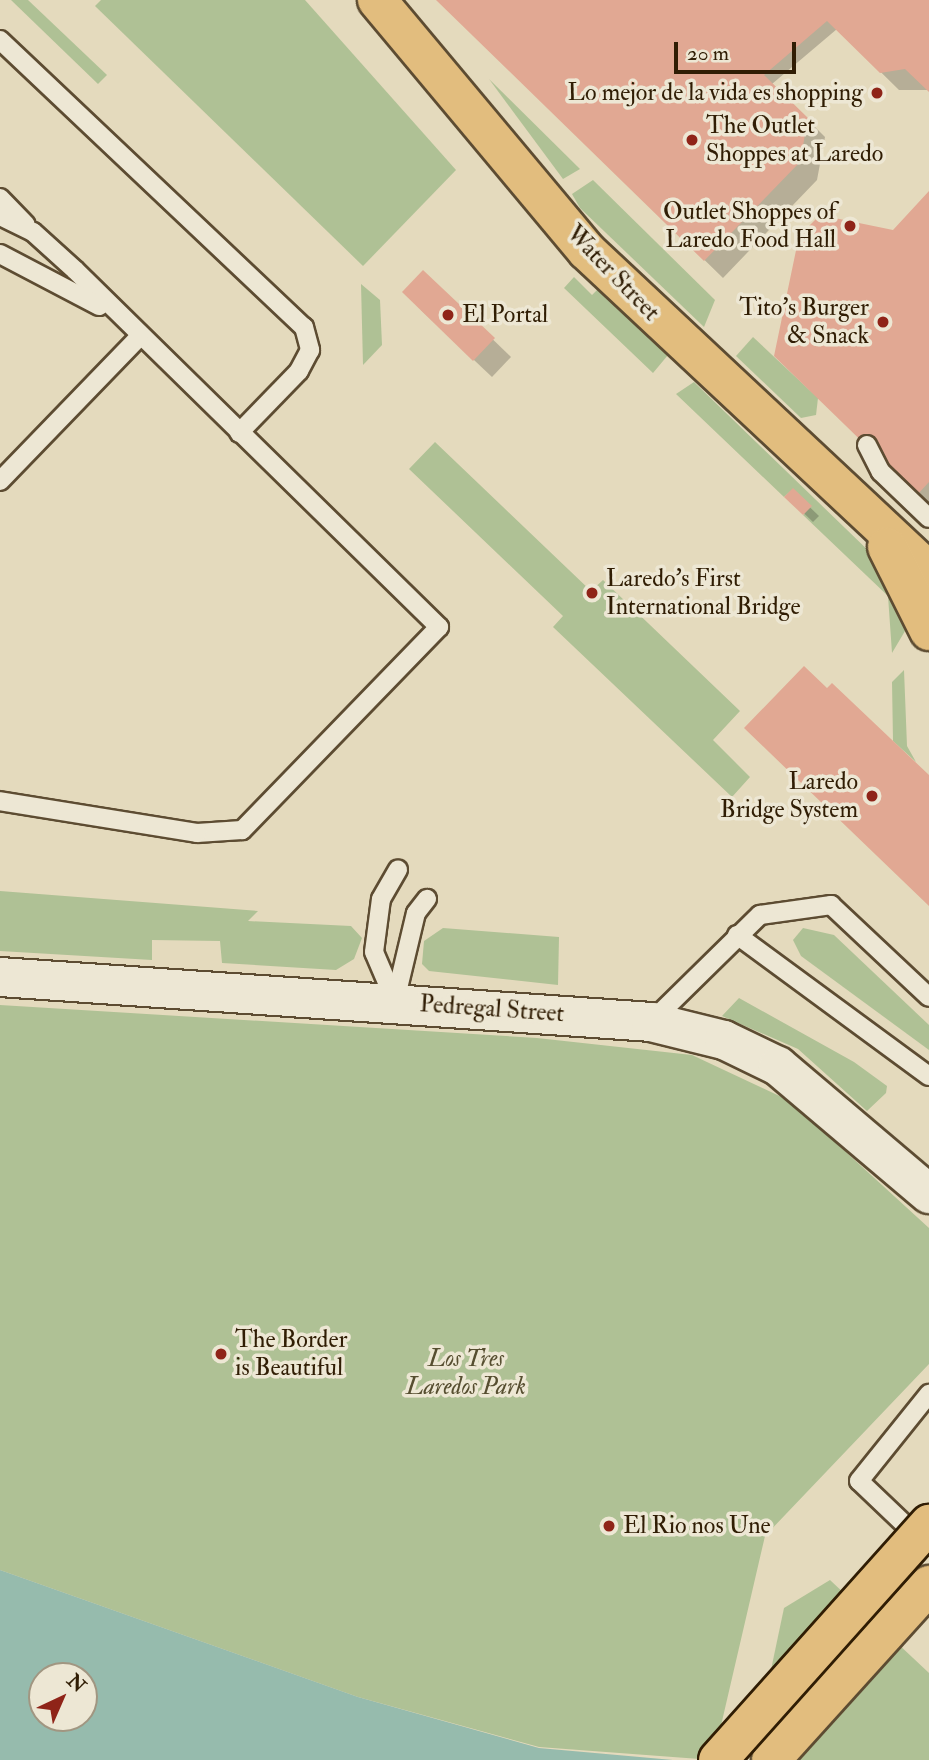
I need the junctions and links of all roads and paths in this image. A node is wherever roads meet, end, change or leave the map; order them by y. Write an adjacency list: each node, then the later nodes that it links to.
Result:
1 (377, 0): 13 (main road, Water Street)
2 (0, 40): 9 (lane)
3 (0, 198): 5 (lane)
4 (0, 216): 5 (lane)
5 (33, 232): 7 (lane)
6 (0, 254): 7 (lane)
7 (115, 315): 8 (lane)
8 (139, 337): 9 (lane); 11 (lane)
9 (239, 433): 16 (lane)
10 (867, 445): 12 (lane)
11 (0, 481)
12 (929, 518)
13 (873, 524): 14 (main road, Water Street); 15 (main road)
14 (929, 571)
15 (929, 631)
16 (0, 801)
17 (398, 870): 22 (lane)
18 (427, 899): 22 (lane)
19 (737, 935): 21 (lane); 23 (lane); 24 (lane)
20 (0, 977): 22 (main road, Pedregal Street)
21 (929, 997)
22 (395, 1001): 23 (main road, Pedregal Street)
23 (651, 1022): 25 (main road, Pedregal Street)
24 (929, 1076)
25 (929, 1194)
26 (929, 1394): 28 (lane)
27 (929, 1524): 30 (main road, bridge)
28 (929, 1548)
29 (929, 1585): 31 (main road)
30 (718, 1760)
31 (771, 1760)

